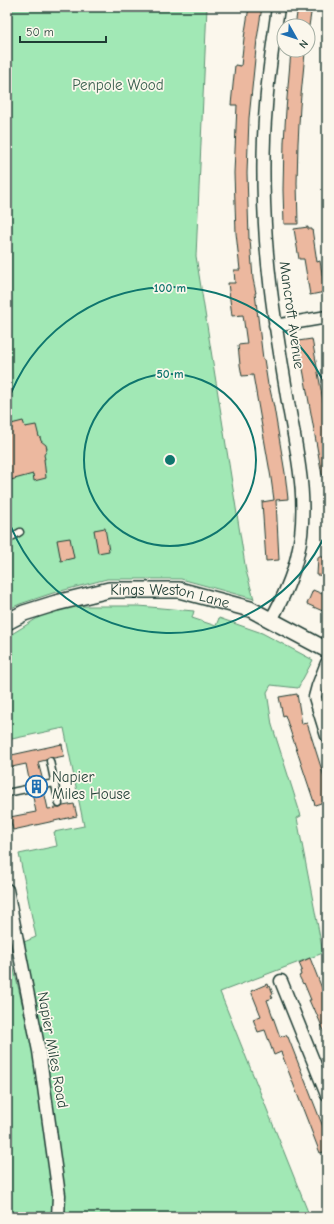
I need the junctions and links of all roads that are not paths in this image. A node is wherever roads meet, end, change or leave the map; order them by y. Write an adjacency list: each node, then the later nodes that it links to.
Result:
1 (278, 7): 3 (street, Mancroft Avenue)
2 (327, 317): 3 (street)
3 (275, 326): 6 (street, Mancroft Avenue)
4 (20, 532): 5 (lane)
5 (7, 540)
6 (271, 620): 7 (street, Kings Weston Lane); 8 (street, Kings Weston Lane)
7 (7, 622)
8 (327, 650)
9 (327, 663): 10 (street)
10 (327, 736)
11 (50, 761): 12 (lane)
12 (55, 783): 13 (lane); 16 (lane)
13 (44, 785)
14 (31, 788): 15 (lane)
15 (7, 793)
16 (59, 804)
17 (7, 890): 20 (street, Napier Miles Road)
18 (281, 981): 19 (street)
19 (327, 1095)
20 (58, 1217)

